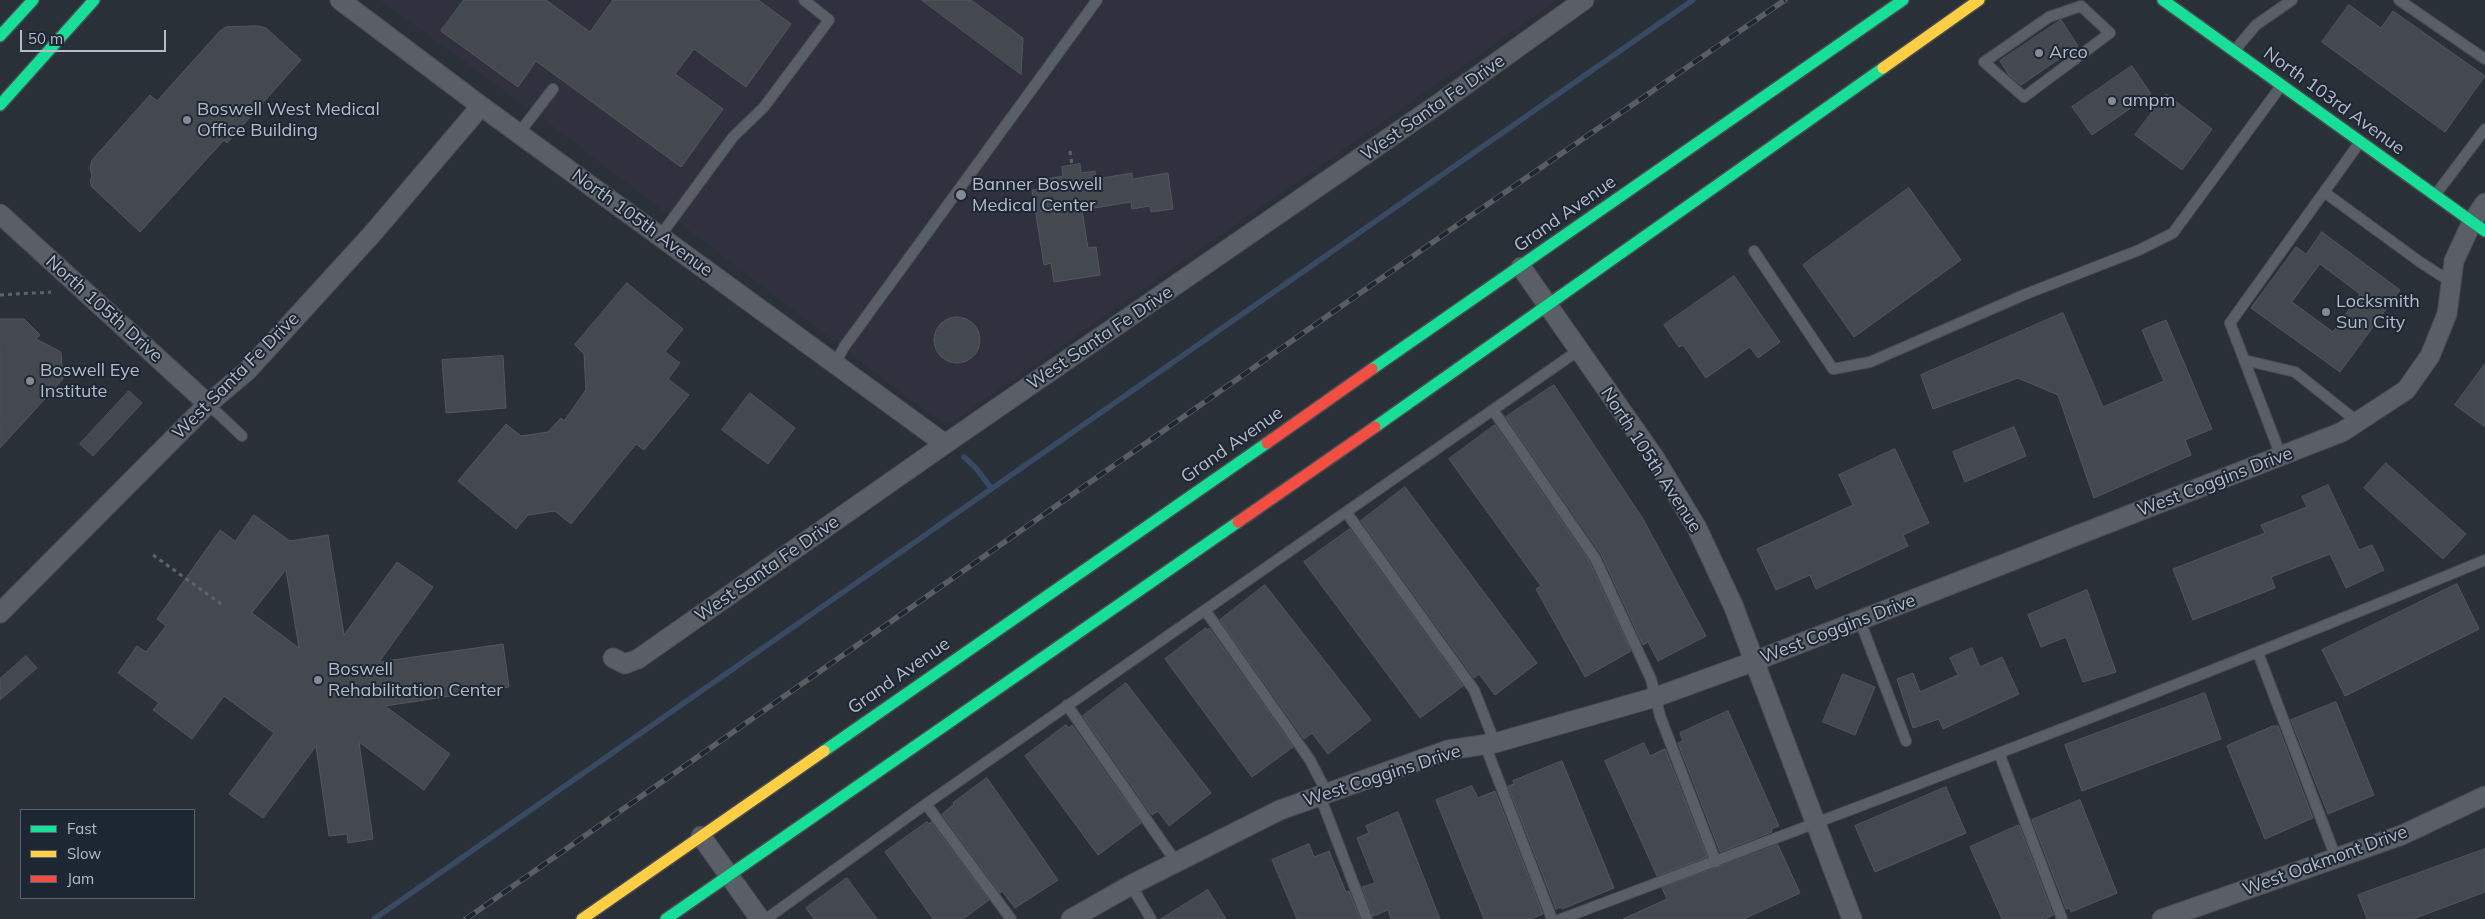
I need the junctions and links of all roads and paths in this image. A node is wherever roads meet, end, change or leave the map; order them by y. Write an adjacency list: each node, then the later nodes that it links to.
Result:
1 (33, 0): 12 (main road)
2 (94, 0): 18 (main road)
3 (340, 0): 19 (street, North 105th Avenue)
4 (804, 0): 30 (lane)
5 (1097, 0): 39 (lane)
6 (1584, 0): 44 (street, West Santa Fe Drive)
7 (1903, 0): 32 (main road, Grand Avenue)
8 (1979, 0): 36 (main road)
9 (2163, 0): 13 (main road, North 103rd Avenue)
10 (2292, 0): 13 (lane)
11 (2399, 0): 14 (lane)
12 (0, 36)
13 (2234, 51): 16 (main road, North 103rd Avenue)
14 (2485, 59)
15 (1984, 62): 15 (lane)
16 (2282, 84): 22 (main road, North 103rd Avenue); 31 (lane)
17 (553, 89): 21 (lane)
18 (0, 105)
19 (481, 106): 21 (street, North 105th Avenue); 40 (street, West Santa Fe Drive)
20 (2485, 129): 26 (lane)
21 (519, 133): 30 (street, North 105th Avenue)
22 (2361, 141): 25 (lane); 26 (main road, North 103rd Avenue)
23 (1070, 151): 24 (path)
24 (1072, 165)
25 (2324, 192): 33 (lane); 38 (lane)
26 (2435, 195): 29 (main road, North 103rd Avenue)
27 (2485, 203): 29 (street, West Coggins Drive)
28 (0, 214): 40 (street, North 105th Drive)
29 (2479, 226): 33 (street, West Coggins Drive)
30 (660, 236): 39 (street, North 105th Avenue)
31 (1754, 251)
32 (1520, 267): 36 (street, North 105th Avenue); 65 (main road, Grand Avenue)
33 (2451, 282): 42 (street, West Coggins Drive)
34 (51, 292): 35 (path)
35 (0, 295)
36 (1548, 306): 37 (street, North 105th Avenue); 69 (main road)
37 (1578, 350): 41 (lane); 55 (street, North 105th Avenue)
38 (2244, 360): 42 (lane); 45 (lane)
39 (835, 364): 44 (street, North 105th Avenue)
40 (208, 404): 43 (lane); 51 (street, West Santa Fe Drive)
41 (1493, 410): 46 (lane); 56 (lane)
42 (2358, 422): 45 (street, West Coggins Drive)
43 (242, 436)
44 (944, 444): 54 (street, West Santa Fe Drive)
45 (2281, 456): 52 (street, West Coggins Drive)
46 (1346, 512): 50 (lane); 59 (lane)
47 (153, 555): 49 (path)
48 (2485, 560): 53 (lane)
49 (224, 606)
50 (1205, 610): 57 (lane); 61 (lane)
51 (0, 613)
52 (1860, 620): 55 (street, West Coggins Drive); 58 (lane)
53 (2258, 653): 60 (lane); 66 (lane)
54 (613, 658)
55 (1755, 661): 56 (street, West Coggins Drive); 64 (street, North 105th Avenue)
56 (1656, 697): 59 (street, West Coggins Drive); 68 (lane)
57 (1067, 705): 63 (lane); 67 (lane)
58 (1906, 741)
59 (1490, 744): 61 (street, West Coggins Drive); 80 (lane)
60 (1999, 753): 64 (lane); 83 (lane)
61 (1324, 795): 67 (street, West Coggins Drive); 79 (lane)
62 (2485, 796): 66 (street, West Oakmont Drive)
63 (926, 804): 75 (lane); 76 (lane)
64 (1816, 823): 68 (lane); 82 (street, North 105th Avenue)
65 (701, 836): 69 (street); 72 (main road, Grand Avenue)
66 (2336, 858): 84 (street, West Oakmont Drive)
67 (1176, 862): 70 (street, West Coggins Drive)
68 (1716, 862): 71 (lane)
69 (729, 875): 73 (main road); 74 (street)
70 (1131, 885): 77 (street, West Coggins Drive); 78 (lane)
71 (1583, 915): 81 (lane)
72 (582, 919)
73 (666, 919)
74 (760, 919)
75 (766, 919)
76 (1011, 919)
77 (1071, 919)
78 (1151, 919)
79 (1367, 919)
80 (1552, 919)
81 (1561, 919)
82 (1852, 919)
83 (2062, 919)
84 (2162, 919)

